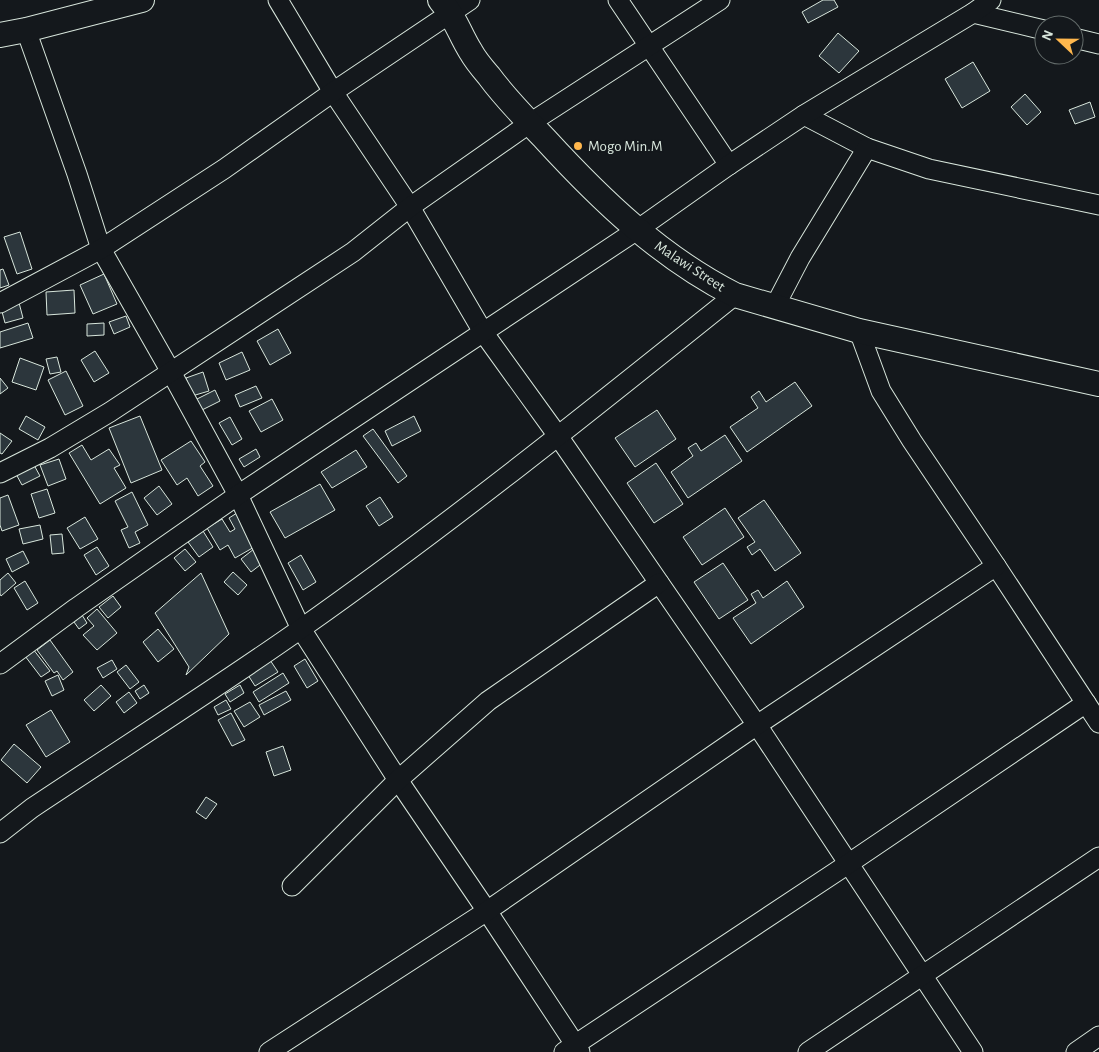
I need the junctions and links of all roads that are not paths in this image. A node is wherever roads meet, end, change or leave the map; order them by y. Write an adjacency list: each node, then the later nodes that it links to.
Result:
1 (142, 0): 9 (street)
2 (278, 0): 14 (street)
3 (618, 0): 13 (street)
4 (720, 0): 13 (street)
5 (991, 0): 7 (street)
6 (454, 4): 14 (street); 16 (street, Malawi Street)
7 (973, 13): 8 (street); 15 (street)
8 (1034, 28)
9 (26, 30): 10 (street); 22 (street)
10 (0, 34)
11 (1084, 40): 12 (street)
12 (1099, 44)
13 (648, 45): 16 (street); 18 (street)
14 (333, 92): 20 (street); 22 (street)
15 (804, 116): 17 (street); 18 (street)
16 (530, 123): 20 (street); 21 (street, Malawi Street)
17 (867, 148): 19 (street); 25 (street)
18 (729, 165): 21 (street)
19 (1099, 204)
20 (410, 207): 27 (street); 28 (street)
21 (637, 230): 23 (street, Malawi Street); 27 (street)
22 (102, 249): 24 (street); 28 (street)
23 (735, 295): 25 (street, Malawi Street); 30 (street)
24 (0, 303)
25 (776, 306): 26 (street, Malawi Street)
26 (860, 331): 29 (street, Malawi Street); 33 (street)
27 (483, 332): 30 (street); 32 (street)
28 (171, 372): 31 (street); 32 (street)
29 (1099, 384)
30 (558, 436): 34 (street); 35 (street)
31 (0, 474)
32 (238, 495): 35 (street); 36 (street)
33 (996, 566): 37 (street); 39 (street)
34 (659, 583): 39 (street); 40 (street)
35 (301, 629): 40 (street); 41 (street)
36 (0, 664)
37 (1086, 703): 38 (street); 43 (street)
38 (1099, 723)
39 (757, 726): 43 (street); 45 (street)
40 (398, 780): 44 (street); 45 (street)
41 (0, 832)
42 (1099, 857): 46 (street)
43 (848, 864): 46 (street); 48 (street)
44 (292, 886)
45 (487, 910): 48 (street); 49 (street)
46 (921, 976): 50 (street); 51 (street)
47 (1099, 1036): 52 (street)
48 (573, 1050)
49 (269, 1052)
50 (808, 1052)
51 (973, 1052)
52 (1076, 1052)

